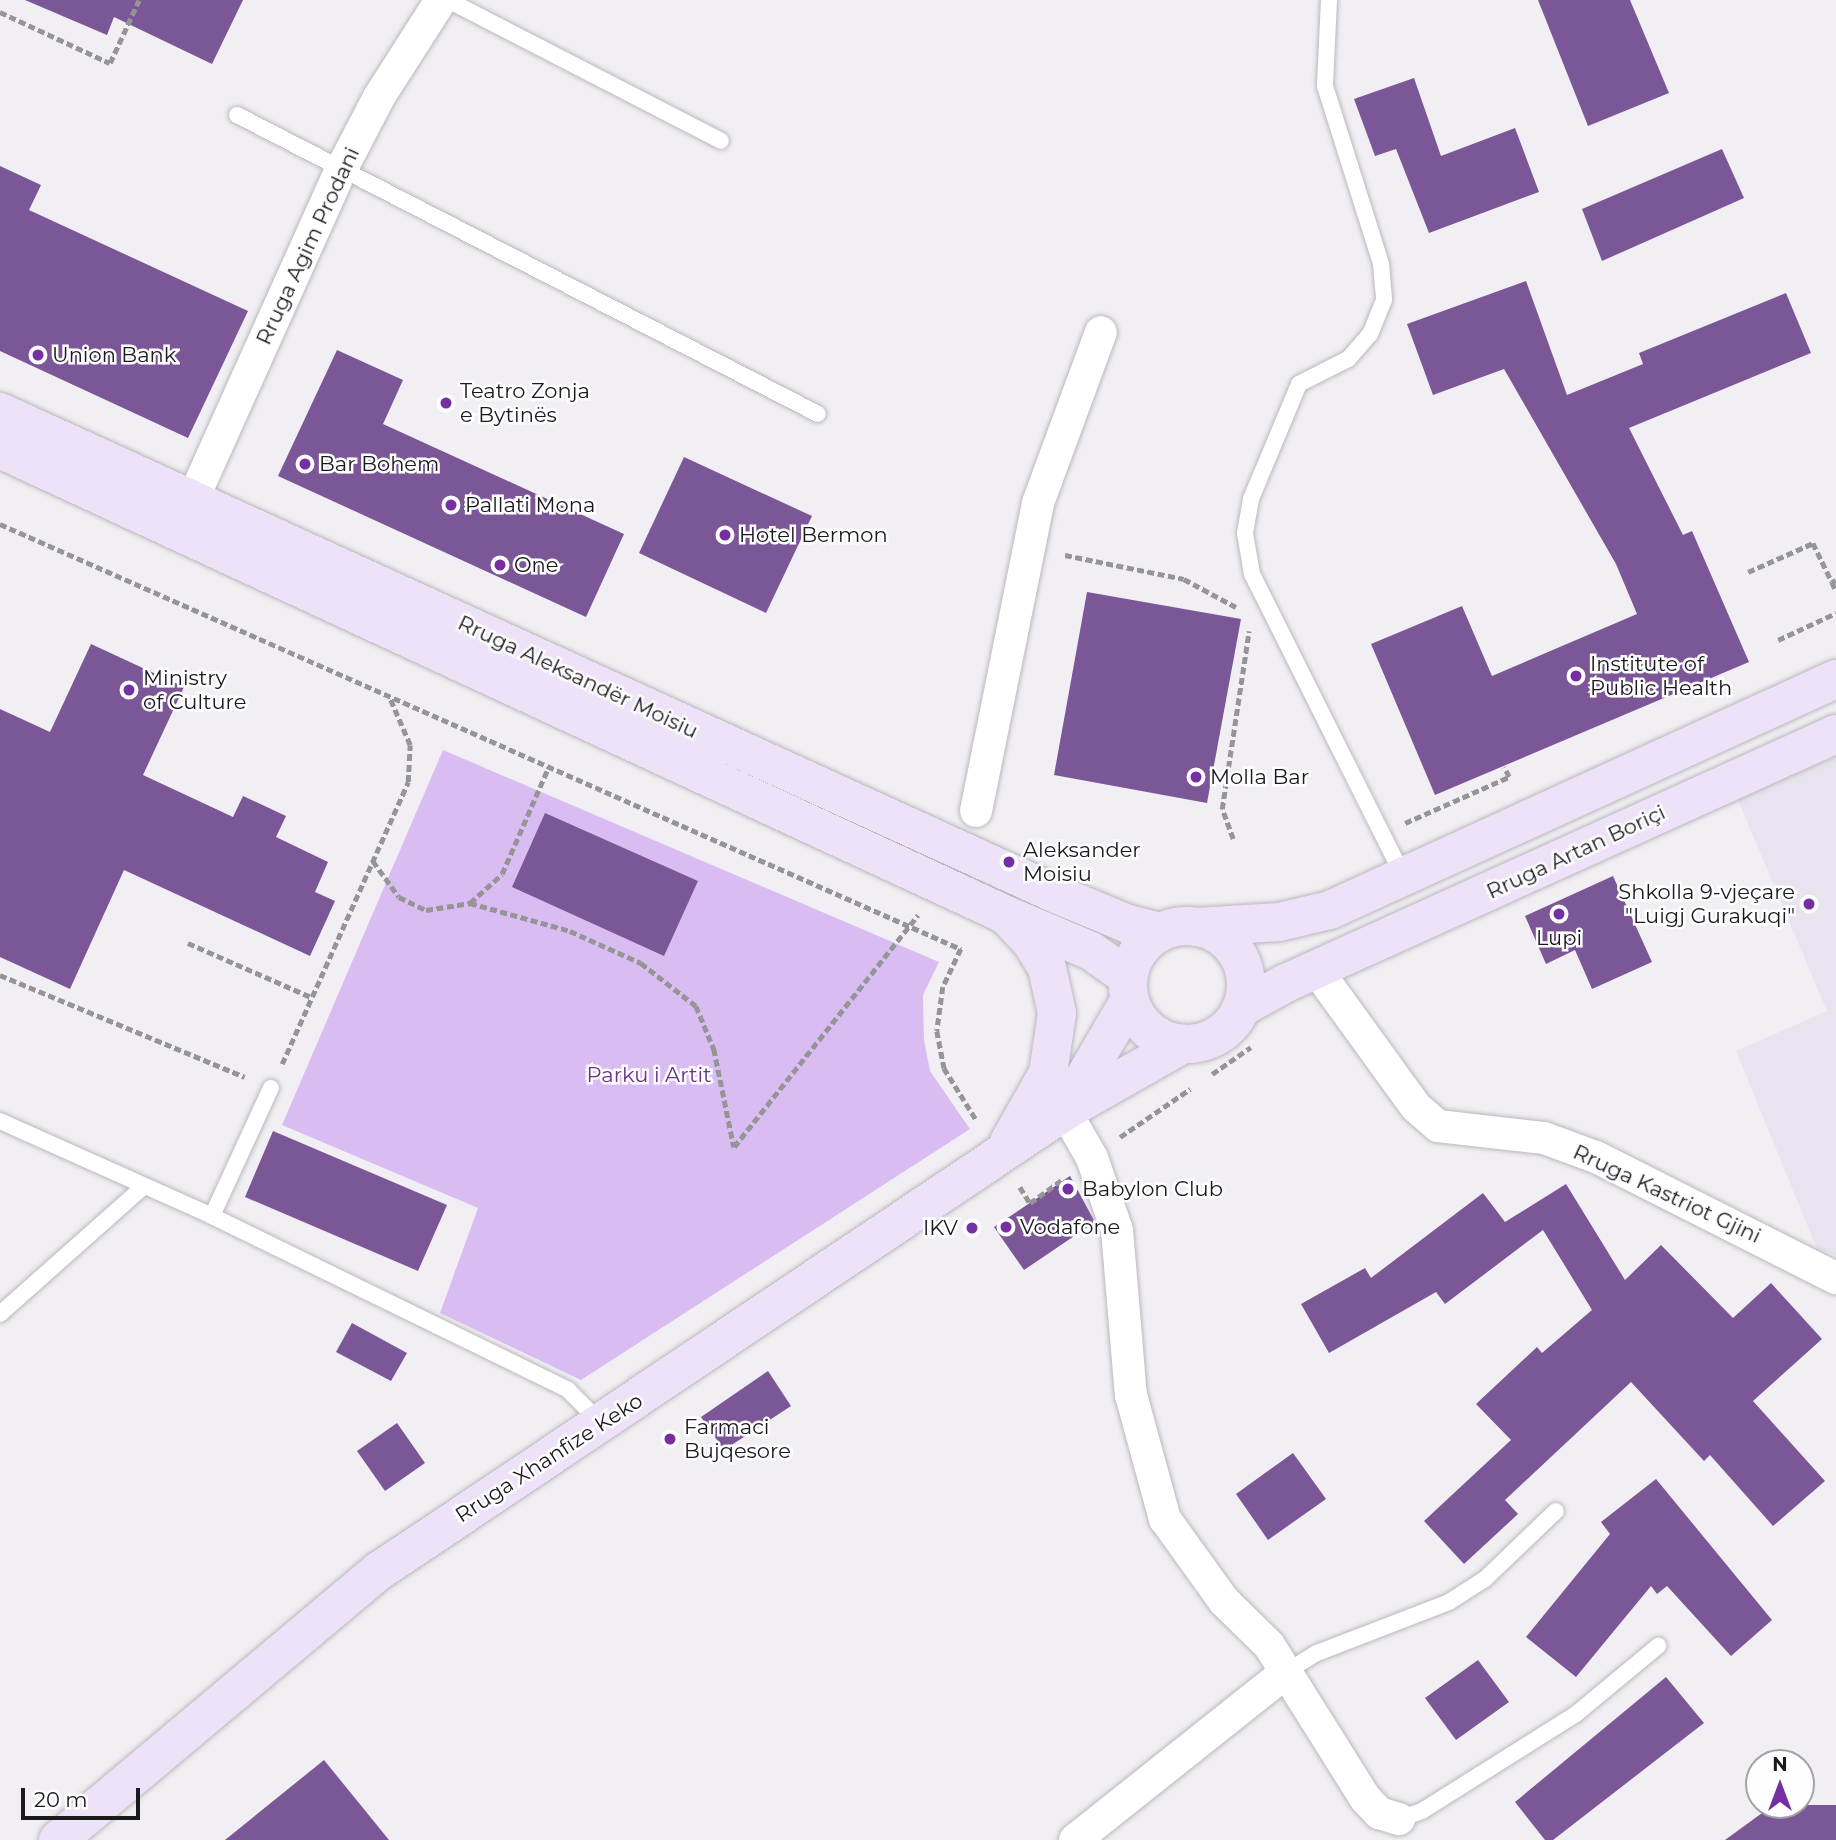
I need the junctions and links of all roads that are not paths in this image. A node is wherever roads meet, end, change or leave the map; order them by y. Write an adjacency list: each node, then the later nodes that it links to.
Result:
1 (441, 0): 6 (street, Rruga Agim Prodani)
2 (447, 0): 5 (lane)
3 (1329, 0): 15 (lane)
4 (237, 115): 6 (lane)
5 (721, 141)
6 (340, 172): 9 (lane); 11 (street, Rruga Agim Prodani)
7 (1101, 332): 14 (street)
8 (0, 412): 11 (main road, Rruga Aleksandër Moisiu)
9 (818, 414)
10 (0, 449): 16 (main road)
11 (192, 500): 18 (main road, Rruga Aleksandër Moisiu)
12 (1836, 679): 15 (main road)
13 (1836, 734): 19 (main road, Rruga Artan Boriçi)
14 (976, 811)
15 (1419, 869): 17 (main road)
16 (1006, 915): 20 (main road); 26 (main road)
17 (1198, 927): 18 (main road); 21 (main road)
18 (1160, 932): 20 (main road)
19 (1316, 970): 21 (main road, Rruga Artan Boriçi); 29 (street, Rruga Kastriot Gjini)
20 (1128, 989): 22 (main road); 24 (main road)
21 (1241, 1008): 22 (main road)
22 (1183, 1044): 24 (main road, Rruga Xhanfize Keko)
23 (271, 1088): 28 (lane)
24 (1065, 1111): 26 (main road, Rruga Xhanfize Keko); 34 (street)
25 (0, 1121): 27 (lane)
26 (1000, 1155): 31 (main road, Rruga Xhanfize Keko)
27 (144, 1186): 28 (lane); 30 (lane)
28 (212, 1216): 31 (lane)
29 (1836, 1278)
30 (0, 1314)
31 (602, 1424): 36 (main road, Rruga Xhanfize Keko)
32 (1556, 1511): 34 (lane)
33 (1658, 1646): 35 (lane)
34 (1286, 1672): 35 (street); 37 (street)
35 (1399, 1819)
36 (58, 1840)
37 (1075, 1840)

